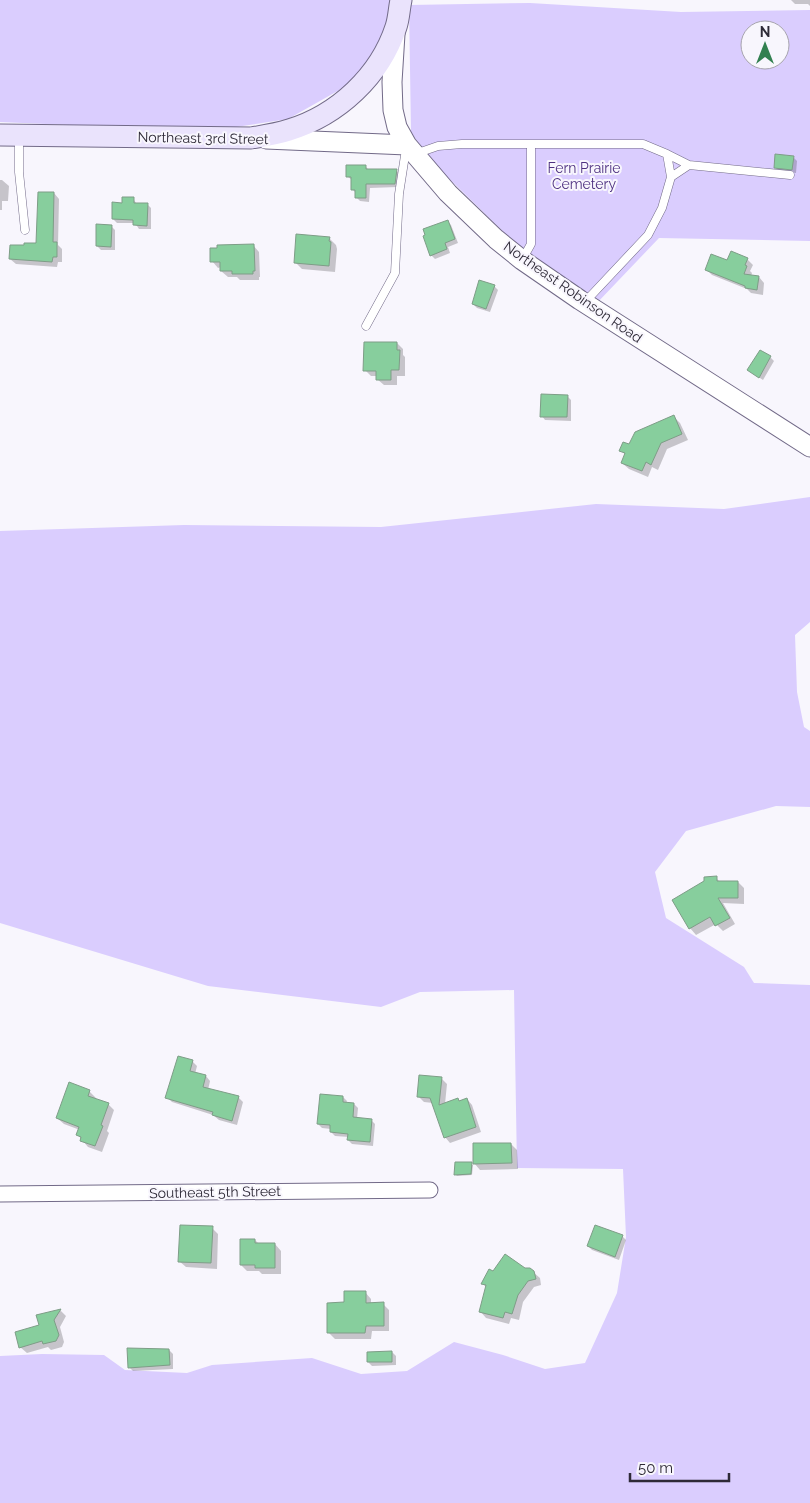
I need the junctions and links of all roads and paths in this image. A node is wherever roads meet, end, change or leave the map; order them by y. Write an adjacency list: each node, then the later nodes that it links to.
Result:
1 (401, 0): 2 (main road, Northeast 3rd Street)
2 (396, 27): 3 (main road, Northeast 3rd Street); 6 (street, Northeast Robinson Road)
3 (300, 134): 4 (main road, Northeast 3rd Street); 6 (street)
4 (9, 135): 11 (lane)
5 (530, 144): 6 (lane); 7 (lane); 12 (lane)
6 (411, 149): 12 (street, Northeast Robinson Road); 14 (lane)
7 (667, 154): 8 (lane); 10 (lane)
8 (689, 165): 9 (lane); 10 (lane)
9 (790, 175)
10 (671, 176): 13 (lane)
11 (25, 230)
12 (522, 260): 13 (street, Northeast Robinson Road)
13 (584, 303): 15 (street, Northeast Robinson Road)
14 (366, 326)
15 (810, 447)
16 (430, 1190): 17 (street, Southeast 5th Street)
17 (0, 1194)

